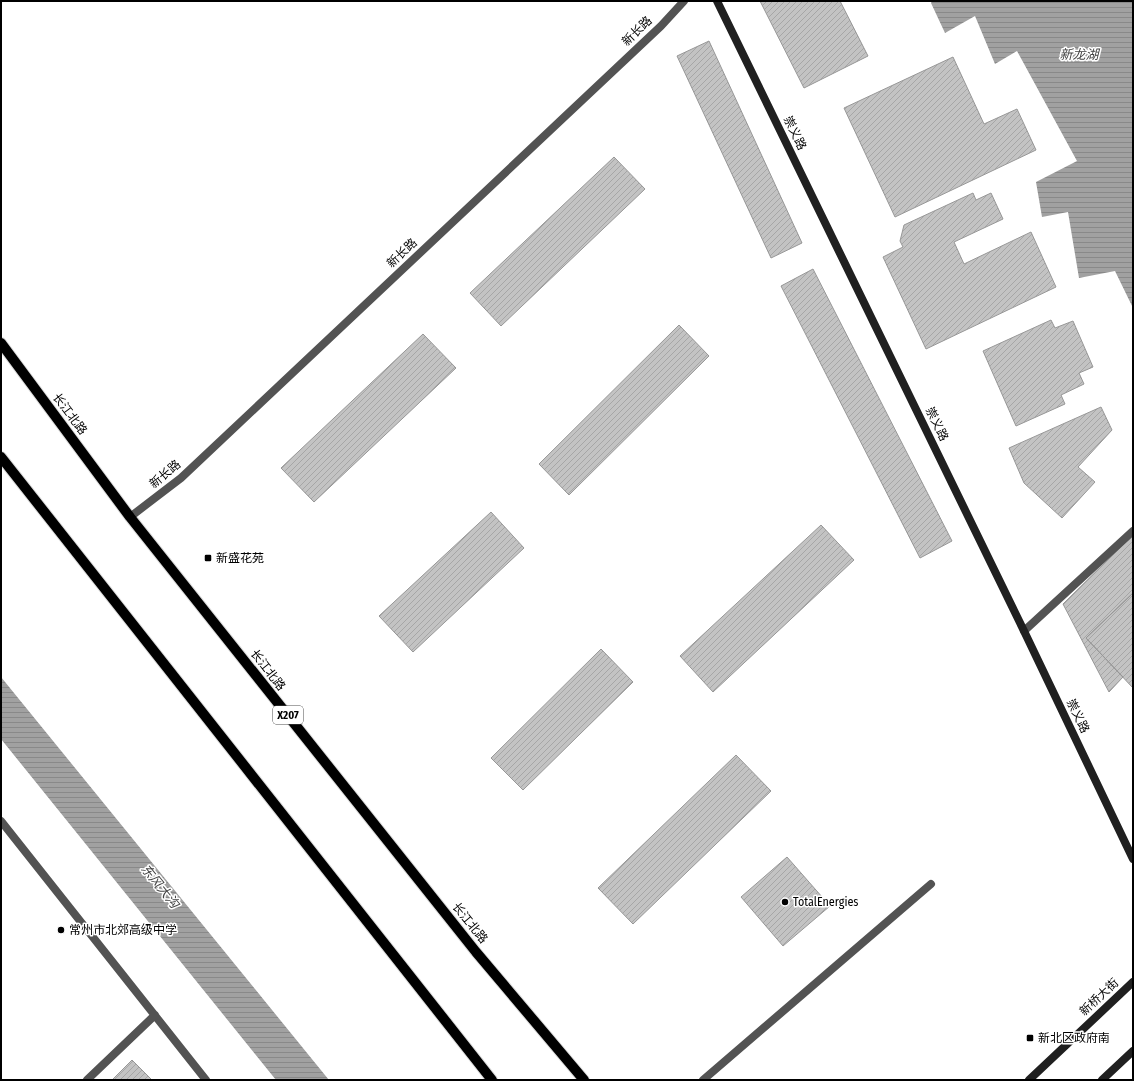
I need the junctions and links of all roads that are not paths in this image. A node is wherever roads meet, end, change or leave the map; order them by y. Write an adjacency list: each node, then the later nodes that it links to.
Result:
1 (684, 1): 5 (street, 新长路)
2 (717, 1): 7 (street, 崇义路)
3 (1, 343): 5 (main road, 长江北路 / X207)
4 (1, 457): 16 (main road)
5 (130, 517): 17 (main road, 长江北路 / X207)
6 (1133, 531): 7 (street)
7 (1024, 631): 9 (street, 崇义路)
8 (1, 821): 12 (street)
9 (1133, 859)
10 (931, 884): 18 (street)
11 (1133, 982): 19 (street, 新桥大街)
12 (154, 1014): 14 (street); 15 (street)
13 (1133, 1051): 20 (street)
14 (87, 1080)
15 (206, 1080)
16 (492, 1080)
17 (584, 1080)
18 (704, 1080)
19 (1029, 1080)
20 (1102, 1080)

